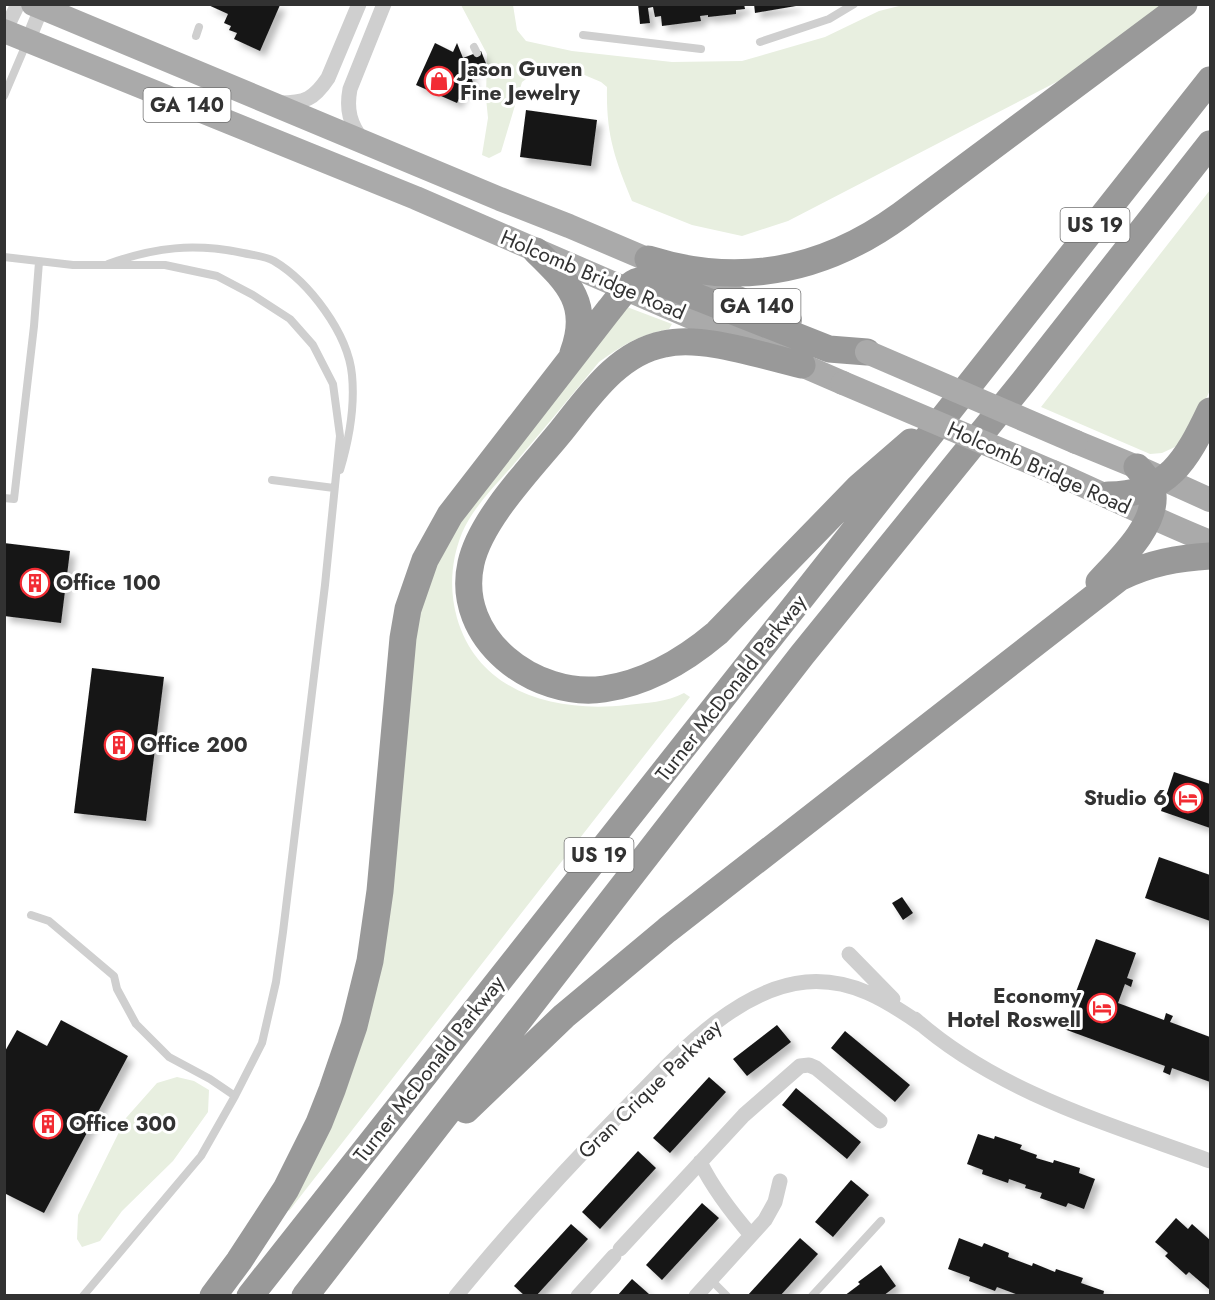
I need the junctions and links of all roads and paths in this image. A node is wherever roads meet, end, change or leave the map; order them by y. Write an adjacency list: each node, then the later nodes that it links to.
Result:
1 (18, 4): 8 (street)
2 (359, 4): 16 (street)
3 (384, 4): 17 (street)
4 (854, 4): 12 (lane)
5 (1184, 4): 21 (highway)
6 (39, 6): 11 (street); 16 (main road, Holcomb Bridge Road / GA 140)
7 (199, 27): 9 (lane)
8 (5, 32): 11 (main road, Holcomb Bridge Road / GA 140)
9 (196, 36)
10 (583, 36): 13 (lane)
11 (28, 41): 15 (lane); 19 (main road, Holcomb Bridge Road / GA 140)
12 (760, 42)
13 (701, 49)
14 (1210, 80): 29 (highway, Turner McDonald Parkway / US 19)
15 (4, 96)
16 (274, 103): 17 (main road, Holcomb Bridge Road / GA 140)
17 (363, 141): 21 (main road, Holcomb Bridge Road / GA 140)
18 (1210, 144): 47 (highway, Turner McDonald Parkway / US 19)
19 (537, 251): 24 (main road, Holcomb Bridge Road / GA 140); 27 (highway)
20 (4, 256): 22 (lane)
21 (648, 259): 25 (main road, Holcomb Bridge Road / GA 140)
22 (39, 262): 23 (lane); 34 (lane)
23 (103, 266): 32 (lane); 32 (lane)
24 (626, 289): 25 (highway); 26 (main road, Holcomb Bridge Road / GA 140); 27 (highway)
25 (867, 352): 30 (main road, Holcomb Bridge Road / GA 140, bridge)
26 (802, 365): 29 (highway); 33 (main road, Holcomb Bridge Road / GA 140, bridge)
27 (565, 369): 53 (highway)
28 (1210, 411): 30 (highway)
29 (948, 414): 54 (highway, Turner McDonald Parkway / US 19)
30 (1151, 478): 33 (highway); 35 (main road, Holcomb Bridge Road / GA 140); 36 (highway)
31 (272, 480): 32 (lane)
32 (334, 488): 43 (lane)
33 (1108, 495): 36 (main road, Holcomb Bridge Road / GA 140)
34 (4, 498)
35 (1210, 500)
36 (1149, 516): 37 (main road, Holcomb Bridge Road / GA 140); 39 (highway)
37 (1210, 542)
38 (1210, 556): 39 (highway)
39 (1075, 610): 47 (highway)
40 (31, 915): 43 (lane)
41 (849, 954): 42 (street)
42 (922, 1026): 45 (street); 56 (street, Gran Crique Parkway)
43 (235, 1096): 52 (lane)
44 (880, 1121): 46 (street)
45 (1210, 1161)
46 (700, 1162): 50 (street); 57 (street)
47 (407, 1166): 55 (highway, Turner McDonald Parkway / US 19)
48 (780, 1181): 50 (street)
49 (881, 1221): 60 (lane)
50 (751, 1235): 51 (street)
51 (711, 1280): 58 (street); 59 (lane)
52 (83, 1296)
53 (213, 1296)
54 (250, 1296)
55 (305, 1296)
56 (456, 1296)
57 (578, 1296)
58 (696, 1296)
59 (727, 1296)
60 (812, 1296)

